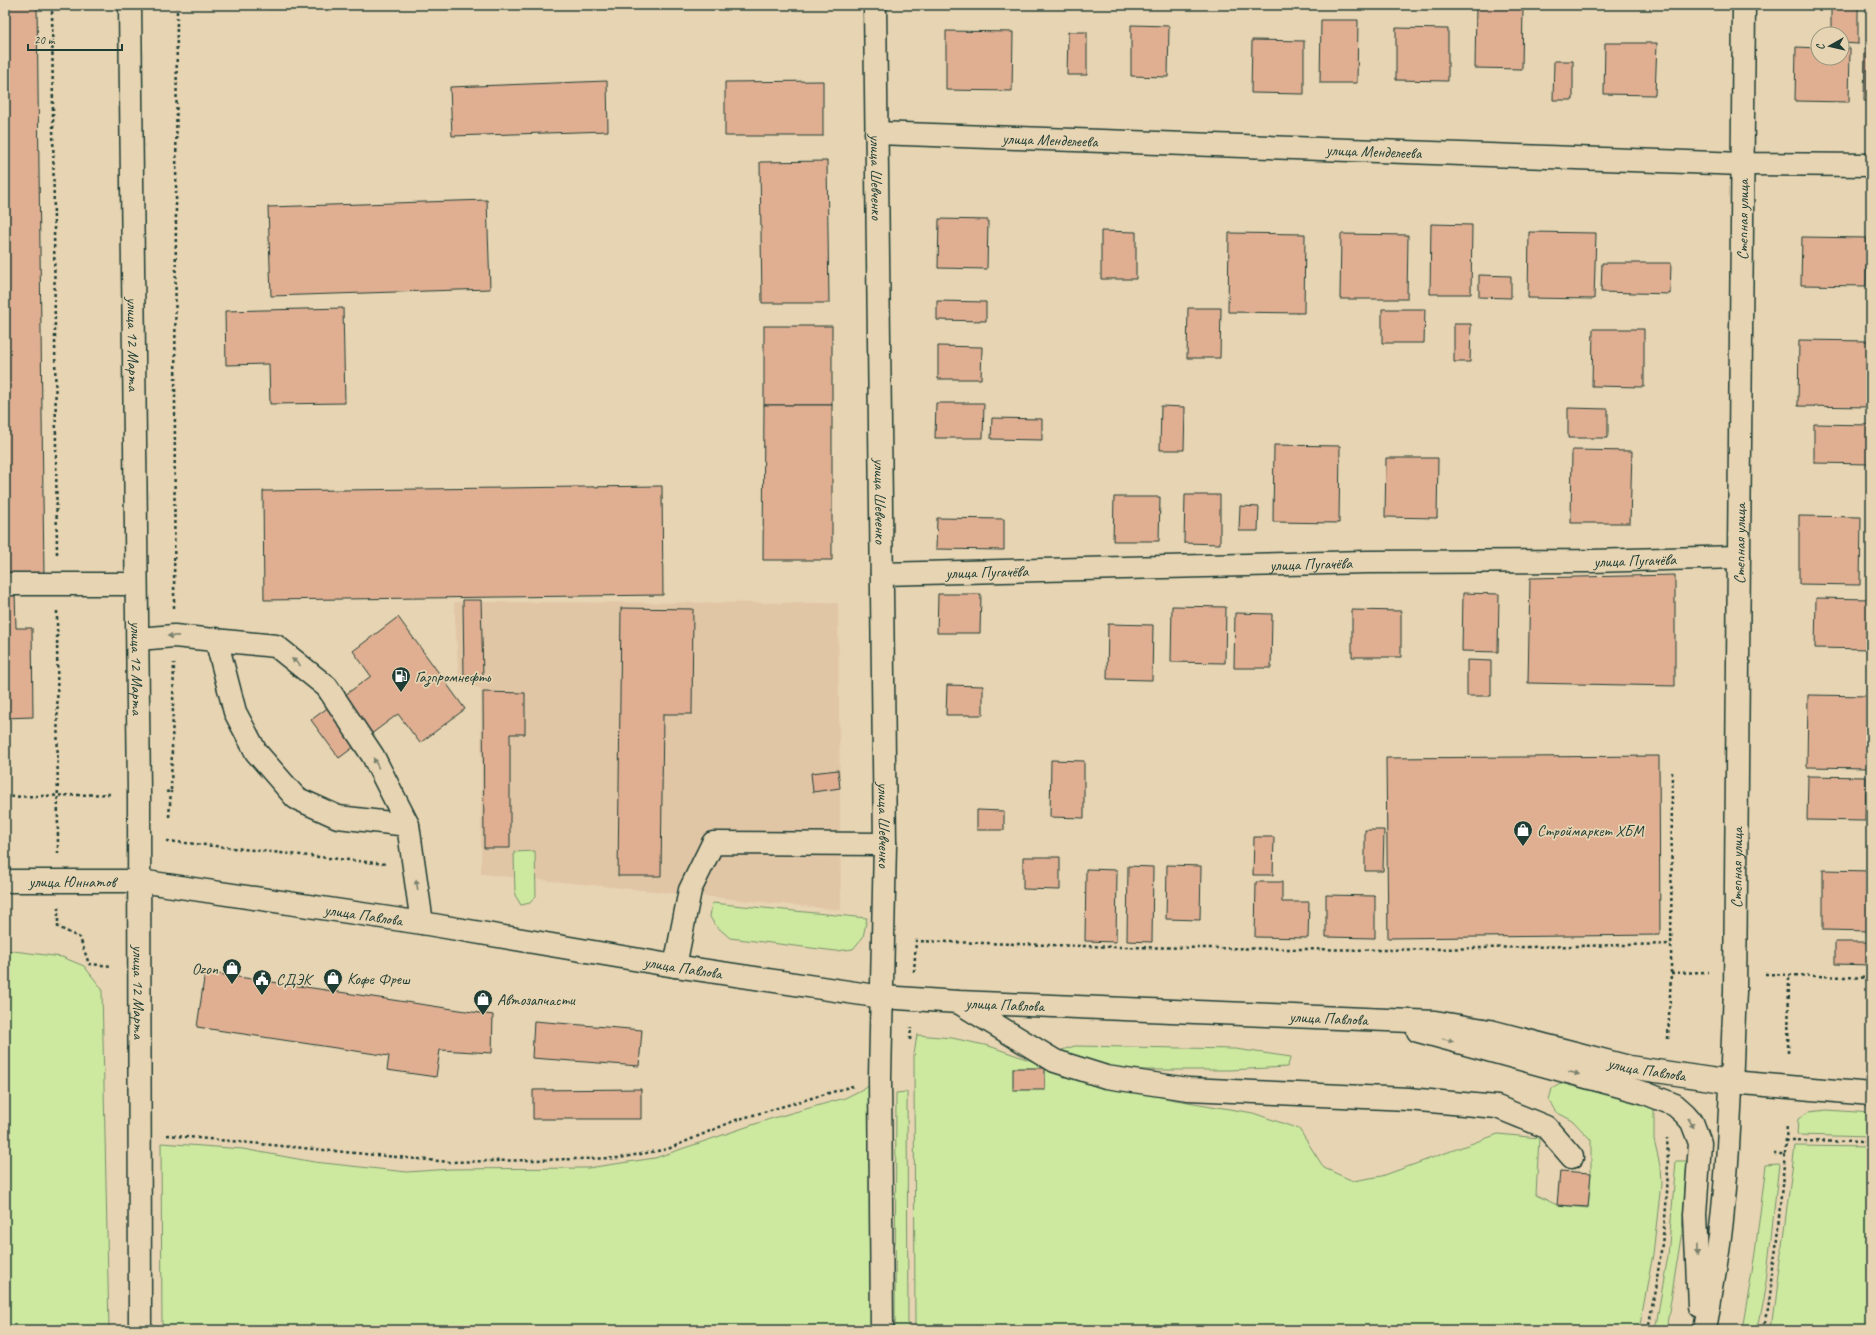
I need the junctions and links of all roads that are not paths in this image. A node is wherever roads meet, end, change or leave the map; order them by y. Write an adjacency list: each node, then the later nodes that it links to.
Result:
1 (130, 5): 10 (street, улица 12 Марта)
2 (875, 5): 4 (street, улица Шевченко)
3 (1744, 5): 5 (street, Степная улица)
4 (876, 133): 5 (street, улица Менделеева); 8 (street, улица Шевченко)
5 (1743, 164): 6 (street, улица Менделеева); 7 (street, Степная улица)
6 (1871, 165)
7 (1739, 557): 8 (street, улица Пугачёва); 22 (street, Степная улица)
8 (882, 574): 14 (street, улица Шевченко)
9 (9, 584): 10 (street)
10 (136, 584): 11 (street, улица 12 Марта)
11 (138, 639): 12 (street, one-way to 11); 16 (street, улица 12 Марта)
12 (216, 639): 13 (street, one-way to 12); 13 (street)
13 (408, 826): 17 (street, one-way to 13)
14 (885, 844): 18 (street); 19 (street, улица Шевченко)
15 (5, 881): 16 (street, улица Юннатов)
16 (140, 881): 17 (street, улица Павлова); 25 (street, улица 12 Марта)
17 (422, 923): 18 (street, улица Павлова)
18 (675, 966): 19 (street, улица Павлова)
19 (882, 996): 20 (street, улица Павлова); 26 (street, улица Шевченко)
20 (958, 1002): 21 (street, улица Павлова); 24 (street)
21 (1384, 1020): 22 (street, улица Павлова); 27 (street, one-way to 27)
22 (1731, 1082): 23 (street, улица Павлова); 28 (street, Степная улица)
23 (1871, 1094)
24 (1572, 1157)
25 (140, 1330)
26 (882, 1330)
27 (1700, 1330)
28 (1705, 1330)

